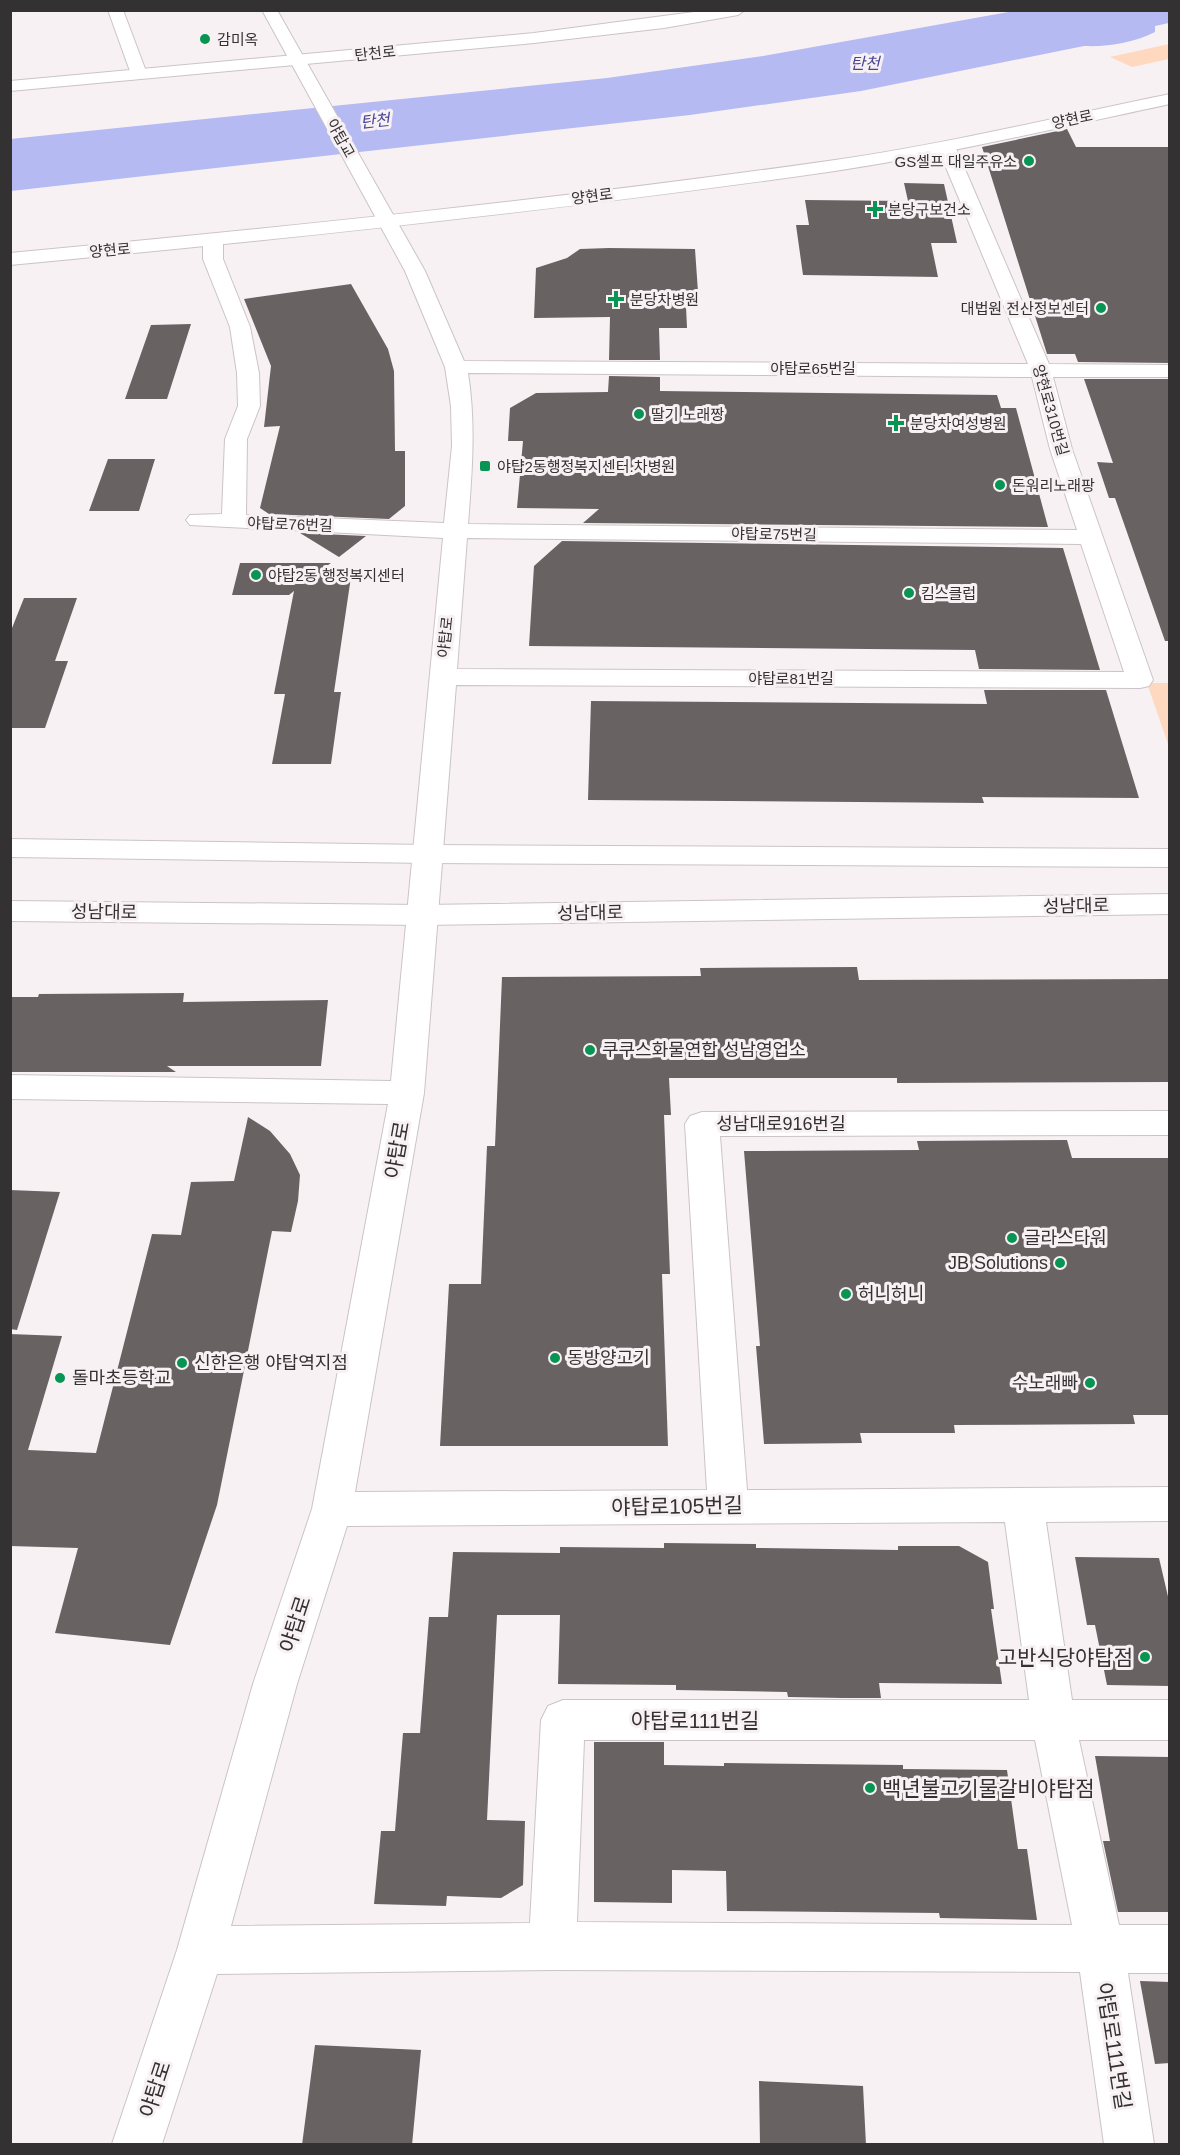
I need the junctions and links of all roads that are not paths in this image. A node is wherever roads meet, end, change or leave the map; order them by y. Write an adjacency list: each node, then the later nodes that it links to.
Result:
1 (115, 10): 5 (street)
2 (269, 10): 4 (street)
3 (738, 10): 4 (street, 탄천로)
4 (301, 68): 5 (street, 탄천로); 9 (street, 야탑교)
5 (139, 74): 6 (street, 탄천로)
6 (10, 86)
7 (1170, 99): 8 (street, 양현로)
8 (946, 146): 9 (street, 양현로); 13 (street, 양현로310번길)
9 (382, 211): 10 (street, 양현로); 12 (street, 야탑로)
10 (213, 241): 11 (street, 양현로); 16 (street, 야탑로76번길)
11 (10, 259)
12 (456, 367): 13 (street, 야탑로65번길); 17 (street, 야탑로)
13 (1041, 370): 14 (street, 야탑로65번길); 18 (street, 양현로310번길)
14 (1170, 371)
15 (198, 520): 16 (street)
16 (234, 522): 17 (street, 야탑로76번길)
17 (455, 531): 18 (street, 야탑로75번길); 19 (street, 야탑로)
18 (1093, 537): 20 (street, 양현로310번길)
19 (441, 677): 20 (street, 야탑로81번길); 22 (street, 야탑로)
20 (1140, 680)
21 (10, 848): 22 (street)
22 (429, 854): 23 (street); 26 (street, 야탑로)
23 (1170, 858)
24 (1170, 904): 26 (street, 성남대로)
25 (10, 911): 26 (street, 성남대로)
26 (423, 915): 28 (street, 야탑로)
27 (10, 1087): 28 (street, 야탑로)
28 (407, 1093): 33 (street, 야탑로)
29 (1170, 1124): 32 (street, 성남대로916번길)
30 (1023, 1503): 31 (street, 야탑로105번길); 32 (street, 야탑로105번길); 34 (street)
31 (1170, 1504)
32 (729, 1505): 33 (street, 야탑로105번길)
33 (332, 1509): 39 (street, 야탑로)
34 (1053, 1719): 35 (street); 36 (street, 야탑로111번길); 37 (street, 야탑로111번길)
35 (1170, 1720)
36 (552, 1946): 37 (street); 39 (street)
37 (1100, 1948): 38 (street); 41 (street, 야탑로111번길)
38 (1170, 1949)
39 (201, 1950): 40 (street, 야탑로)
40 (137, 2145)
41 (1129, 2145)

